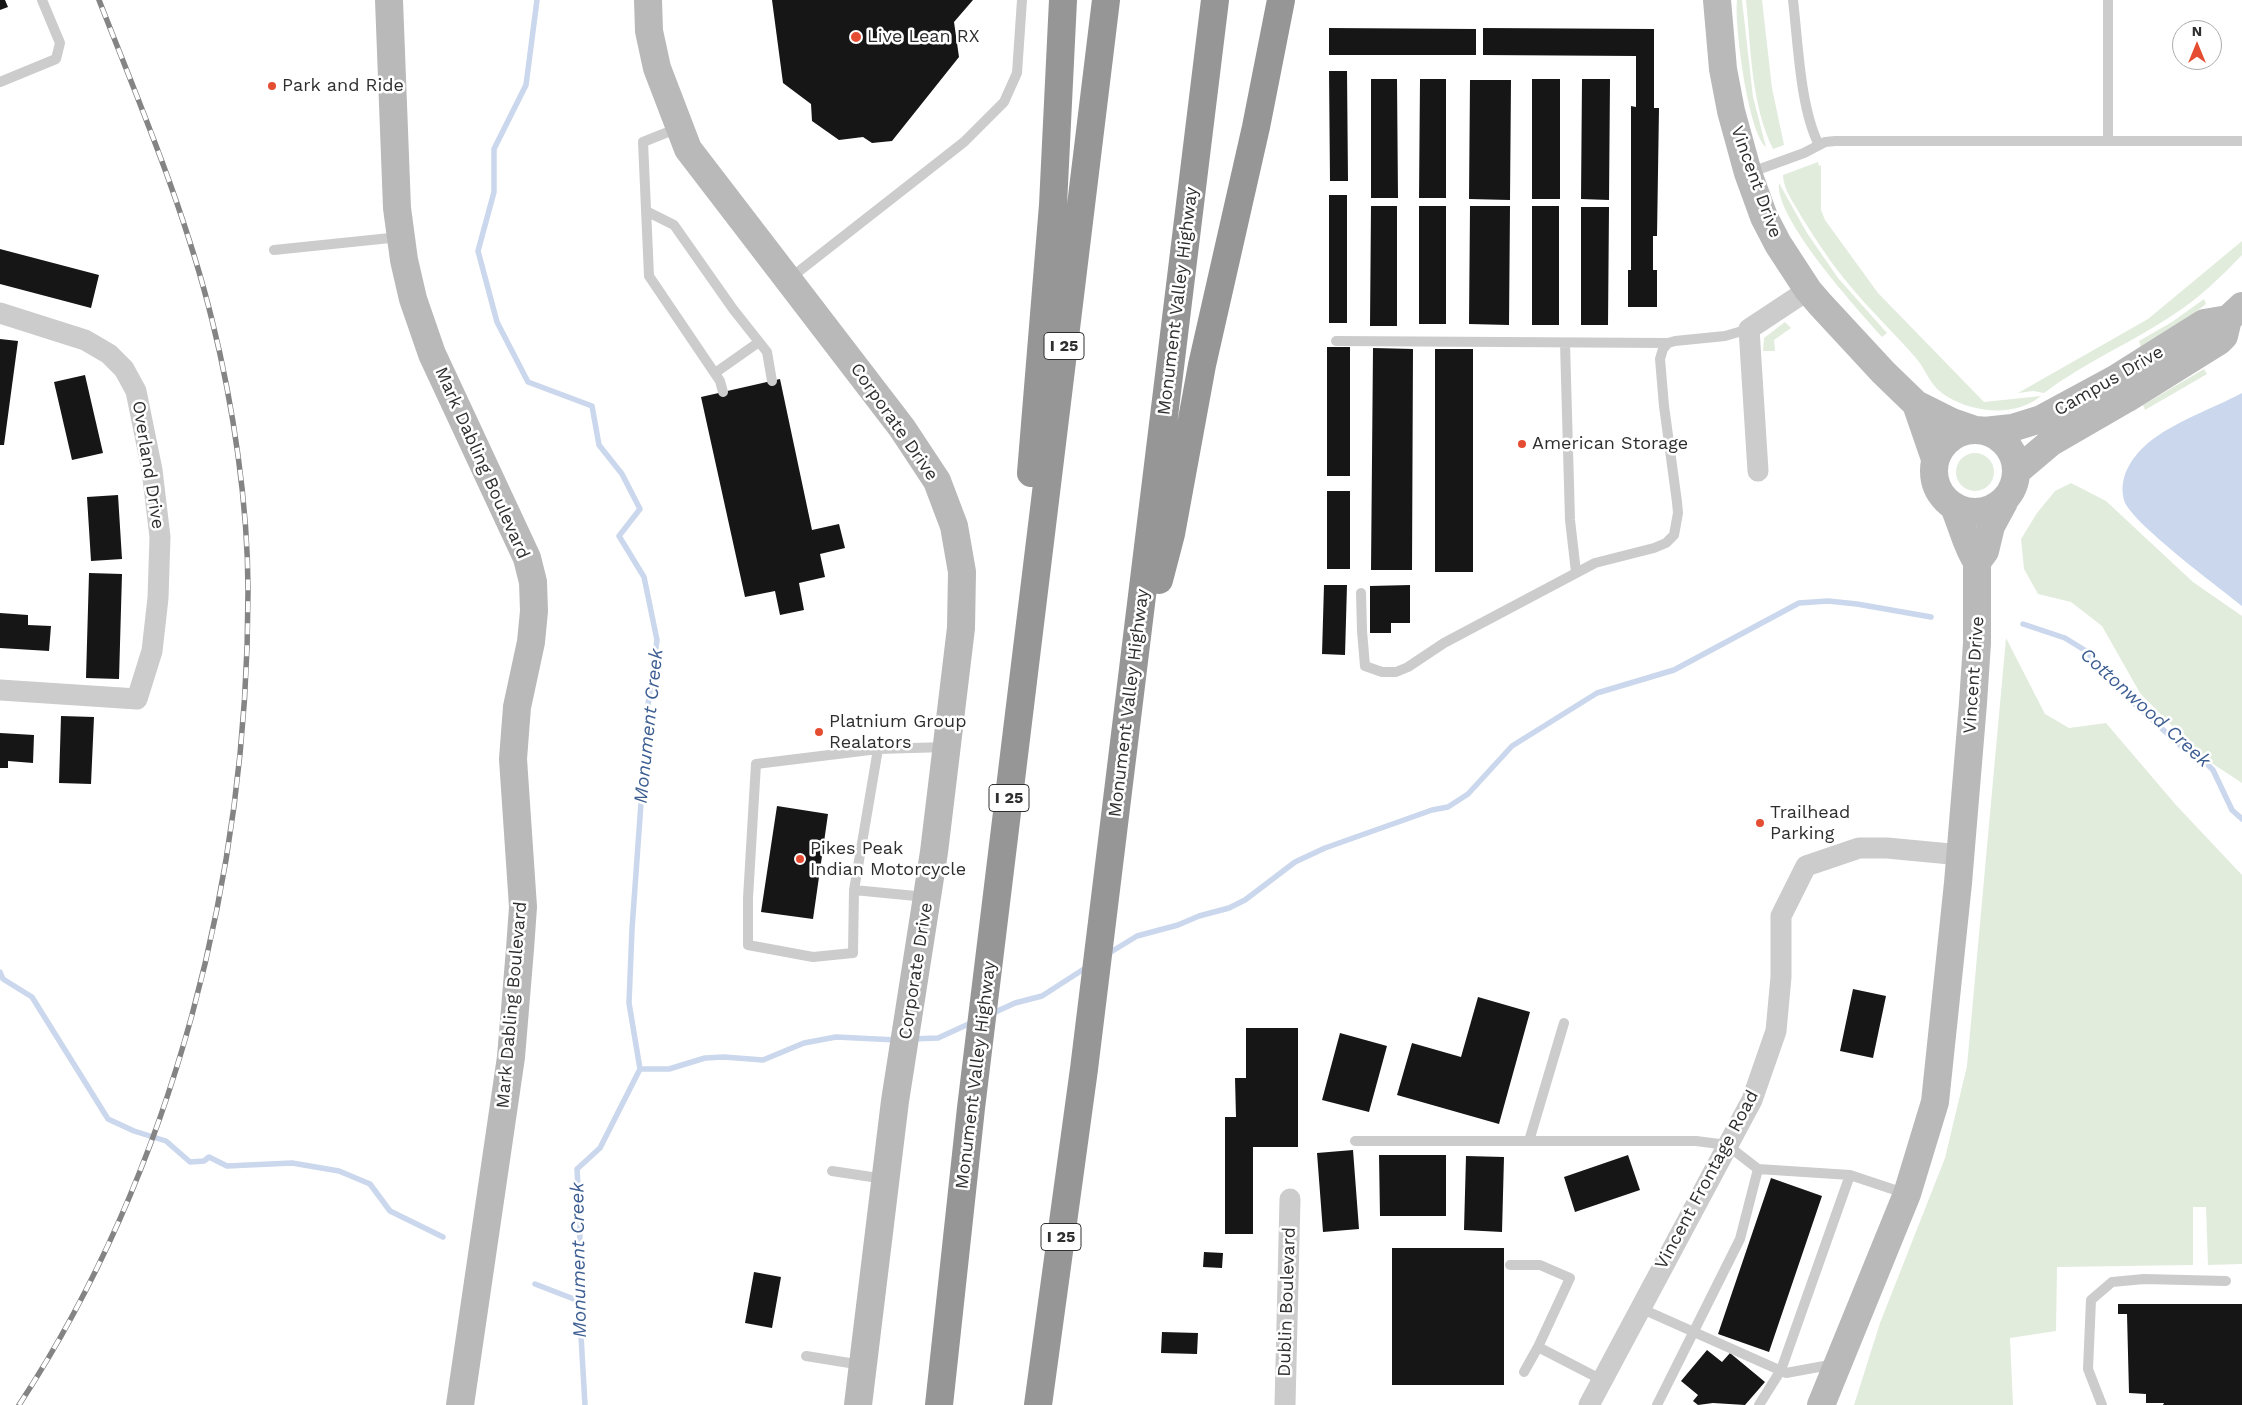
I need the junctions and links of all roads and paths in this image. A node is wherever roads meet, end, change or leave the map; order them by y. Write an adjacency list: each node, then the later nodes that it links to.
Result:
1 (42, 0): 12 (lane)
2 (389, 0): 19 (street, Mark Dabling Boulevard)
3 (648, 0): 13 (street, Corporate Drive)
4 (1022, 0): 21 (lane)
5 (1063, 0): 45 (highway)
6 (1106, 0): 45 (highway, Monument Valley Highway / I 25)
7 (1215, 0): 43 (highway, Monument Valley Highway / I 25)
8 (1281, 0): 43 (highway)
9 (1717, 0): 17 (street, Vincent Drive)
10 (1792, 0): 16 (lane)
11 (2108, 0): 14 (lane)
12 (0, 82)
13 (679, 128): 18 (lane); 21 (street, Corporate Drive)
14 (2108, 141): 15 (lane); 16 (lane)
15 (2242, 141)
16 (1819, 145): 17 (lane)
17 (1748, 174): 22 (street, Vincent Drive)
18 (646, 211): 27 (lane); 30 (lane)
19 (401, 237): 20 (lane); 72 (street, Mark Dabling Boulevard)
20 (274, 250)
21 (788, 280): 46 (street, Corporate Drive)
22 (1808, 290): 25 (street); 33 (street, Vincent Drive)
23 (2235, 312): 34 (street, Campus Drive); 37 (street, Campus Drive)
24 (0, 313): 44 (street, Overland Drive)
25 (1748, 329): 29 (lane); 36 (street)
26 (1336, 341): 28 (lane)
27 (760, 342): 30 (lane); 31 (lane)
28 (1565, 343): 29 (lane); 41 (lane)
29 (1668, 343): 41 (lane)
30 (714, 373): 32 (lane)
31 (772, 381)
32 (723, 392)
33 (1916, 404): 34 (street, Vincent Drive); 35 (street, Vincent Drive)
34 (1980, 430): 35 (street); 37 (street)
35 (1935, 459): 39 (street)
36 (1758, 471)
37 (2017, 472): 38 (street)
38 (2004, 502): 39 (street); 40 (street, Vincent Drive)
39 (1954, 507): 40 (street, Vincent Drive)
40 (1977, 562): 48 (street, Vincent Drive)
41 (1576, 572): 42 (lane)
42 (1361, 593)
43 (1132, 686): 75 (highway, Monument Valley Highway / I 25)
44 (0, 690)
45 (1023, 691): 74 (highway, Monument Valley Highway / I 25)
46 (947, 747): 47 (lane); 50 (street, Corporate Drive)
47 (878, 749): 49 (lane); 49 (lane)
48 (1961, 855): 54 (street, Vincent Frontage Road); 59 (street, Vincent Drive)
49 (854, 890): 50 (lane)
50 (927, 898): 58 (street, Corporate Drive)
51 (1564, 1023): 52 (lane)
52 (1529, 1141): 53 (lane); 54 (lane)
53 (1355, 1142)
54 (1727, 1144): 55 (lane); 63 (street, Vincent Frontage Road)
55 (1758, 1169): 57 (lane); 64 (lane)
56 (832, 1171): 58 (lane)
57 (1850, 1175): 59 (lane); 69 (lane)
58 (886, 1179): 68 (street, Corporate Drive)
59 (1907, 1194): 67 (street, Vincent Drive)
60 (1290, 1199): 76 (street, Dublin Boulevard)
61 (1510, 1265): 65 (lane)
62 (2226, 1281): 81 (lane)
63 (1640, 1308): 64 (lane); 71 (street, Vincent Frontage Road)
64 (1693, 1331): 69 (lane); 78 (lane)
65 (1538, 1347): 70 (lane); 71 (lane)
66 (806, 1356): 68 (lane)
67 (1838, 1364): 69 (lane); 80 (street, Vincent Drive)
68 (863, 1365): 73 (street, Corporate Drive)
69 (1781, 1370): 79 (lane)
70 (1524, 1372)
71 (1602, 1380): 77 (street, Vincent Frontage Road)
72 (460, 1405)
73 (858, 1405)
74 (939, 1405)
75 (1038, 1405)
76 (1285, 1405)
77 (1588, 1405)
78 (1657, 1405)
79 (1759, 1405)
80 (1821, 1405)
81 (2102, 1405)

